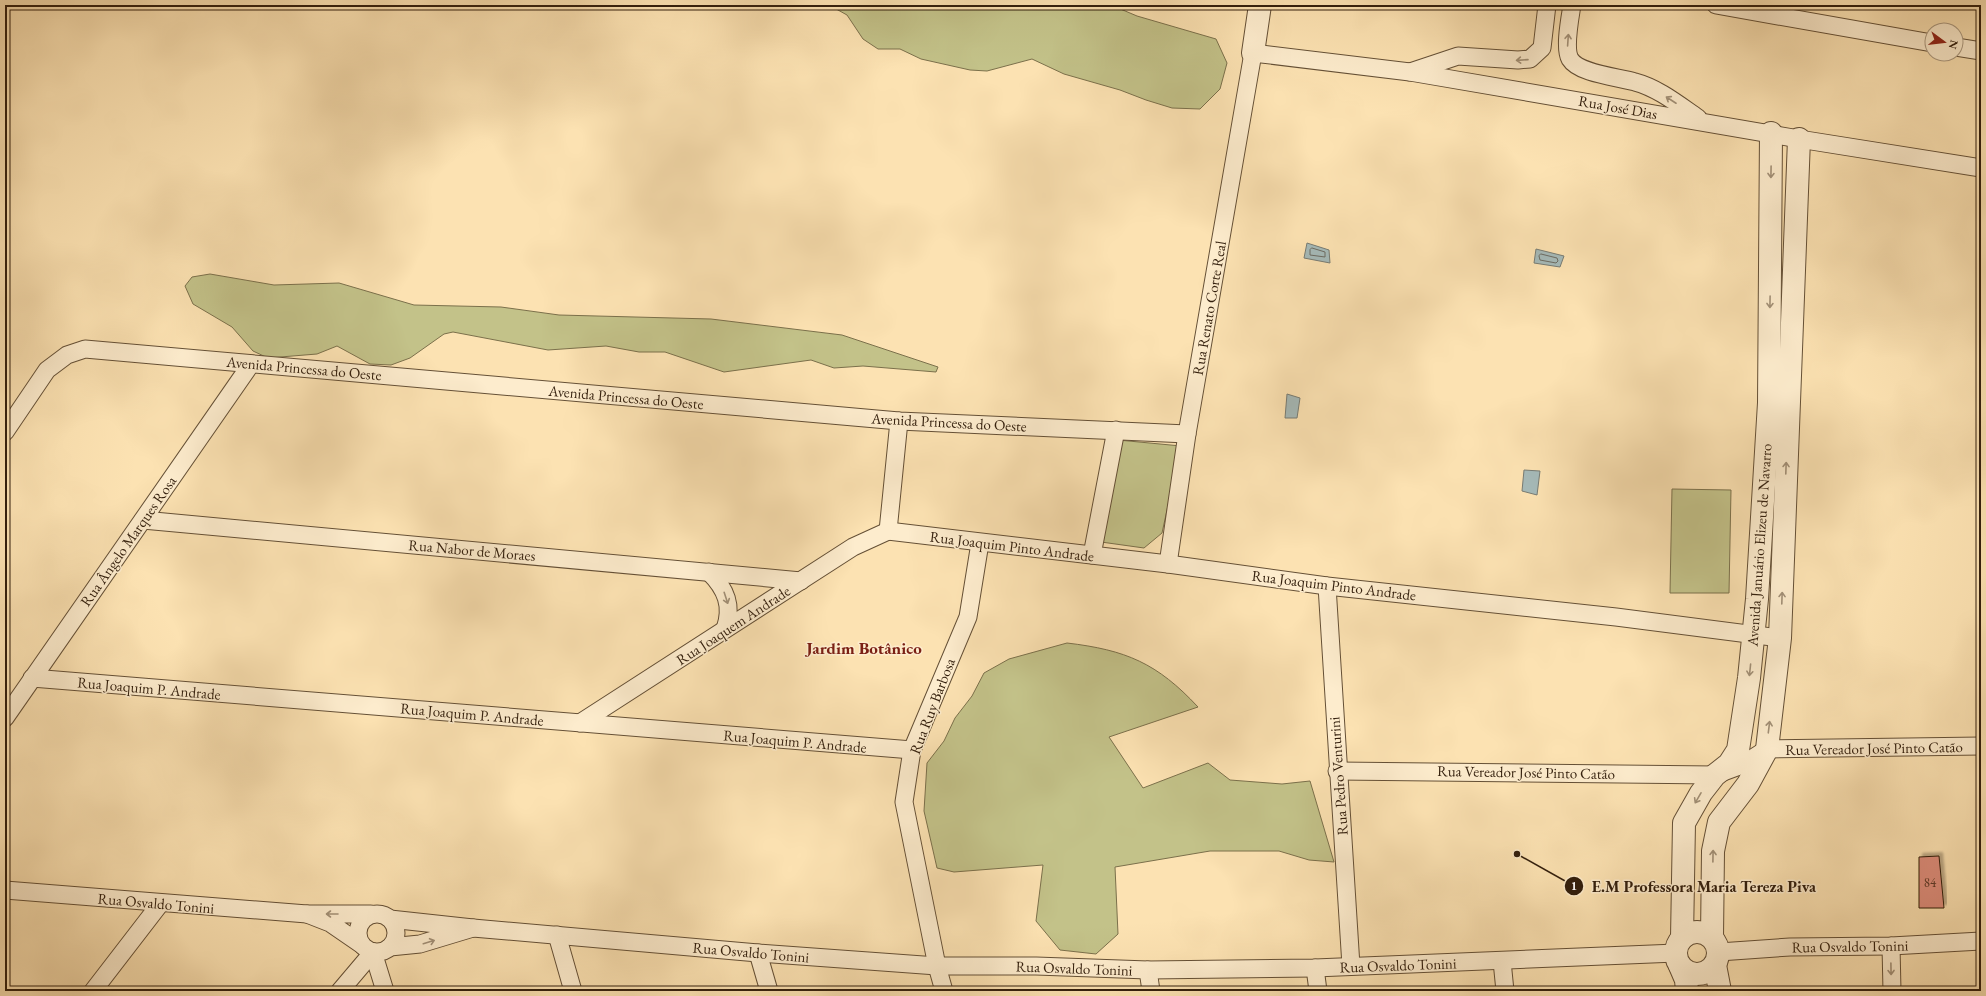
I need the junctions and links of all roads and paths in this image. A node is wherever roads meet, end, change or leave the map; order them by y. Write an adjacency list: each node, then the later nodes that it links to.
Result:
1 (1260, 5): 8 (street)
2 (1547, 5): 9 (street, one-way to 9)
3 (1572, 5): 10 (street, one-way to 3)
4 (1716, 5): 5 (street)
5 (1924, 42)
6 (1964, 48): 7 (street)
7 (1981, 51)
8 (1253, 53): 9 (street, Rua José Dias); 18 (street, Rua Renato Corte Real)
9 (1410, 72): 10 (street, Rua José Dias)
10 (1704, 122): 11 (street, Rua José Dias)
11 (1771, 133): 12 (street, Rua José Dias); 28 (street, Avenida Januário Elizeu de Navarro, one-way to 28)
12 (1798, 139): 13 (street, Rua José Dias); 29 (street, Avenida Januário Elizeu de Navarro, one-way to 12)
13 (1981, 168)
14 (251, 364): 15 (street, Avenida Princessa do Oeste); 17 (street, Avenida Princessa do Oeste); 19 (street, Rua Ângelo Marques Rosa)
15 (899, 421): 16 (street, Avenida Princessa do Oeste); 20 (street)
16 (1116, 430): 18 (street, Avenida Princessa do Oeste); 22 (street)
17 (5, 432)
18 (1187, 434): 23 (street, Rua Renato Corte Real)
19 (142, 520): 24 (street, Rua Nabor de Moraes); 30 (street, Rua Ângelo Marques Rosa)
20 (888, 531): 21 (street, Rua Joaquim Pinto Andrade); 25 (street, Rua Joaquem Andrade)
21 (980, 543): 22 (street, Rua Joaquim Pinto Andrade); 35 (street, Rua Ruy Barbosa)
22 (1092, 555): 23 (street, Rua Joaquim Pinto Andrade)
23 (1168, 564): 26 (street, Rua Joaquim Pinto Andrade)
24 (709, 572): 25 (street, Rua Nabor de Moraes); 27 (street, one-way to 27)
25 (801, 581): 27 (street, Rua Joaquem Andrade)
26 (1327, 586): 28 (street, Rua Joaquim Pinto Andrade); 36 (street, Rua Pedro Venturini)
27 (725, 629): 32 (street, Rua Joaquem Andrade)
28 (1753, 634): 29 (street, Rua Joaquim Pinto Andrade); 37 (street, Avenida Januário Elizeu de Navarro, one-way to 37)
29 (1780, 638): 34 (street, Avenida Januário Elizeu de Navarro, one-way to 29)
30 (32, 678): 31 (street, Rua Ângelo Marques Rosa); 32 (street, Rua Joaquim P. Andrade)
31 (5, 718)
32 (580, 723): 35 (street, Rua Joaquim P. Andrade)
33 (1981, 746): 34 (street, Rua Vereador José Pinto Catão)
34 (1767, 749): 37 (street); 49 (street, Avenida Januário Elizeu de Navarro, one-way to 34)
35 (912, 750): 53 (street, Rua Ruy Barbosa)
36 (1337, 771): 37 (street, Rua Vereador José Pinto Catão); 54 (street, Rua Pedro Venturini)
37 (1715, 775): 50 (street, Avenida Januário Elizeu de Navarro, one-way to 50)
38 (5, 890): 39 (street, Rua Osvaldo Tonini)
39 (160, 904): 40 (street, Rua Osvaldo Tonini); 57 (street)
40 (307, 914): 41 (street, Rua Osvaldo Tonini, one-way to 40); 48 (street, Rua Osvaldo Tonini)
41 (371, 914): 42 (street, Rua Osvaldo Tonini); 48 (street)
42 (390, 918): 43 (street, Rua Osvaldo Tonini); 47 (street)
43 (473, 928): 44 (street, Rua Osvaldo Tonini); 47 (street, Rua Osvaldo Tonini, one-way to 43)
44 (557, 935): 51 (street, Rua Osvaldo Tonini); 60 (street)
45 (1981, 941): 46 (street, Rua Osvaldo Tonini)
46 (1891, 946): 49 (street, Rua Osvaldo Tonini); 68 (street, one-way to 68)
47 (390, 947): 48 (street, Rua Osvaldo Tonini)
48 (367, 949): 58 (street); 59 (street)
49 (1715, 951): 50 (street); 50 (street); 67 (street, Avenida Januário Elizeu de Navarro)
50 (1680, 952): 52 (street, Rua Osvaldo Tonini); 66 (street, Avenida Januário Elizeu de Navarro)
51 (758, 953): 53 (street, Rua Osvaldo Tonini); 61 (street)
52 (1502, 961): 54 (street, Rua Osvaldo Tonini); 65 (street)
53 (937, 966): 56 (street, Rua Osvaldo Tonini); 62 (street, Rua Ruy Barbosa)
54 (1350, 966): 55 (street, Rua Osvaldo Tonini)
55 (1315, 968): 56 (street, Rua Osvaldo Tonini); 64 (street)
56 (1148, 970): 63 (street)
57 (93, 991)
58 (340, 991)
59 (385, 991)
60 (574, 991)
61 (769, 991)
62 (944, 991)
63 (1151, 991)
64 (1318, 991)
65 (1505, 991)
66 (1687, 991)
67 (1720, 991)
68 (1892, 991)

